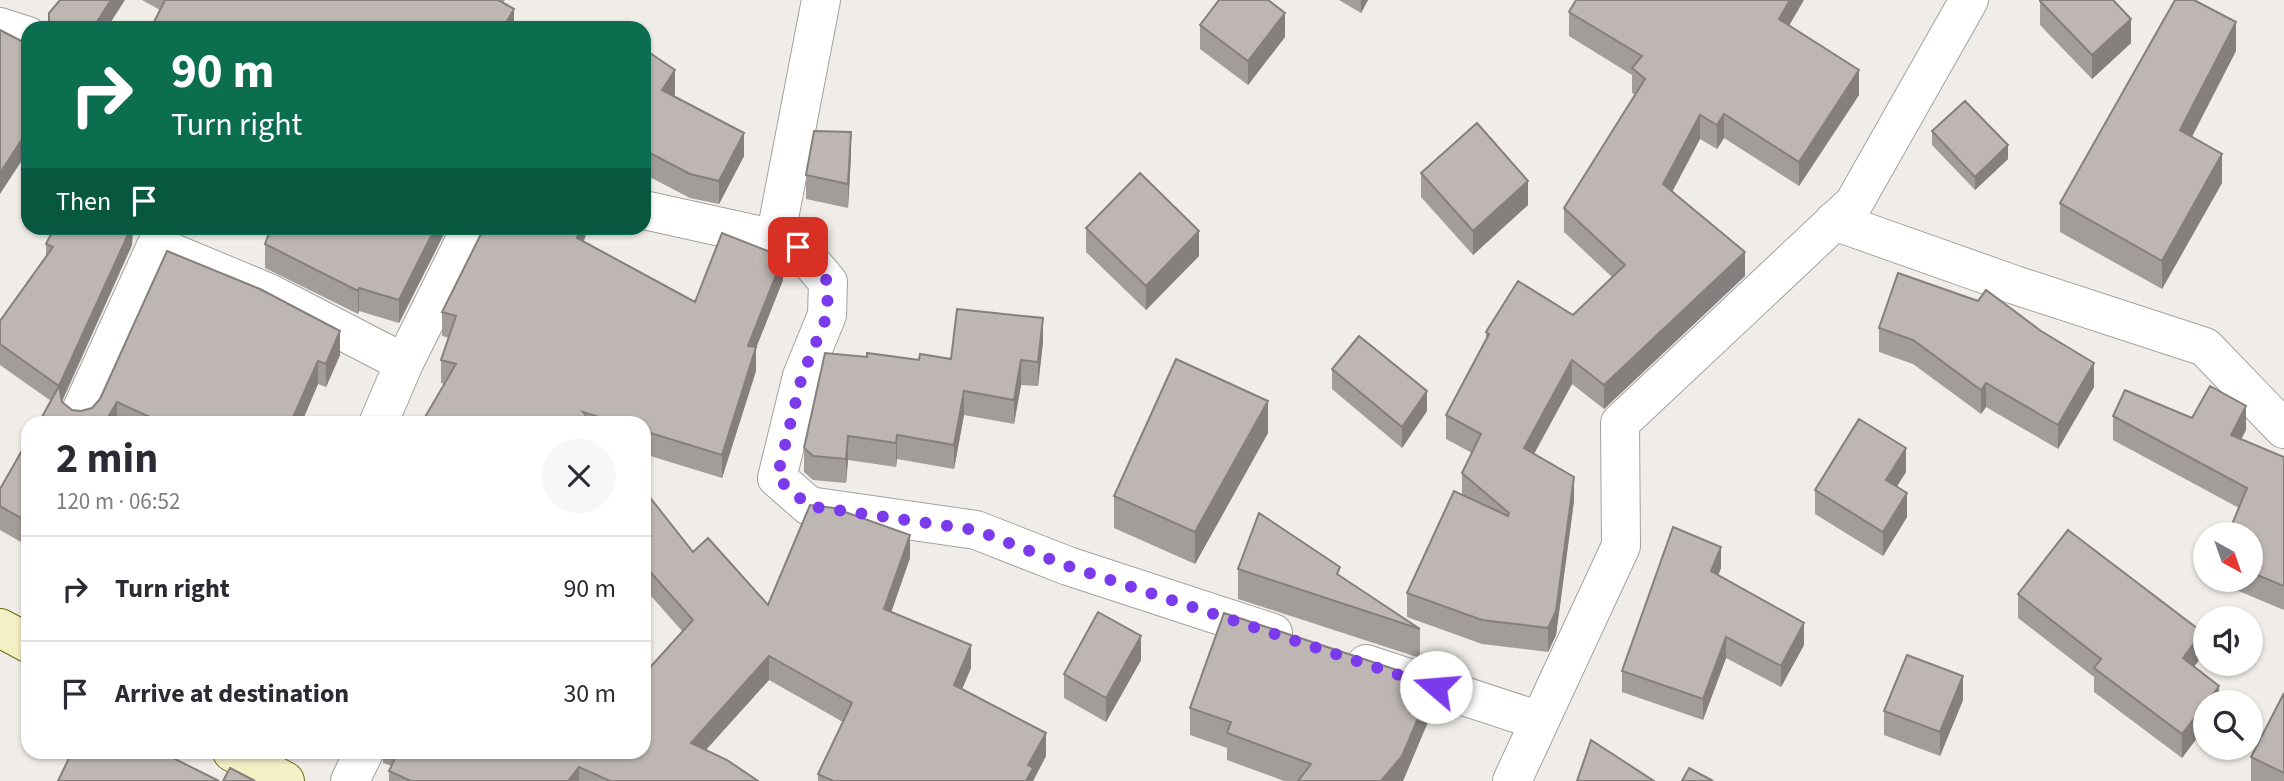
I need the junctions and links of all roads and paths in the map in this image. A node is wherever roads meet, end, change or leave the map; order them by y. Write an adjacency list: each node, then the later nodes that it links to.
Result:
1 (821, 0): 8 (street)
2 (1969, 0): 6 (street)
3 (0, 27): 4 (street)
4 (21, 34)
5 (651, 212): 8 (street)
6 (1834, 221): 12 (street); 15 (street)
7 (468, 235): 9 (street)
8 (775, 239): 15 (street)
9 (404, 363): 10 (street); 11 (street)
10 (80, 413)
11 (381, 416)
12 (2284, 429)
13 (0, 628): 14 (main road)
14 (21, 639)
15 (1540, 722): 20 (street)
16 (245, 759): 18 (main road)
17 (361, 759): 19 (street)
18 (285, 781)
19 (350, 781)
20 (1512, 781)

